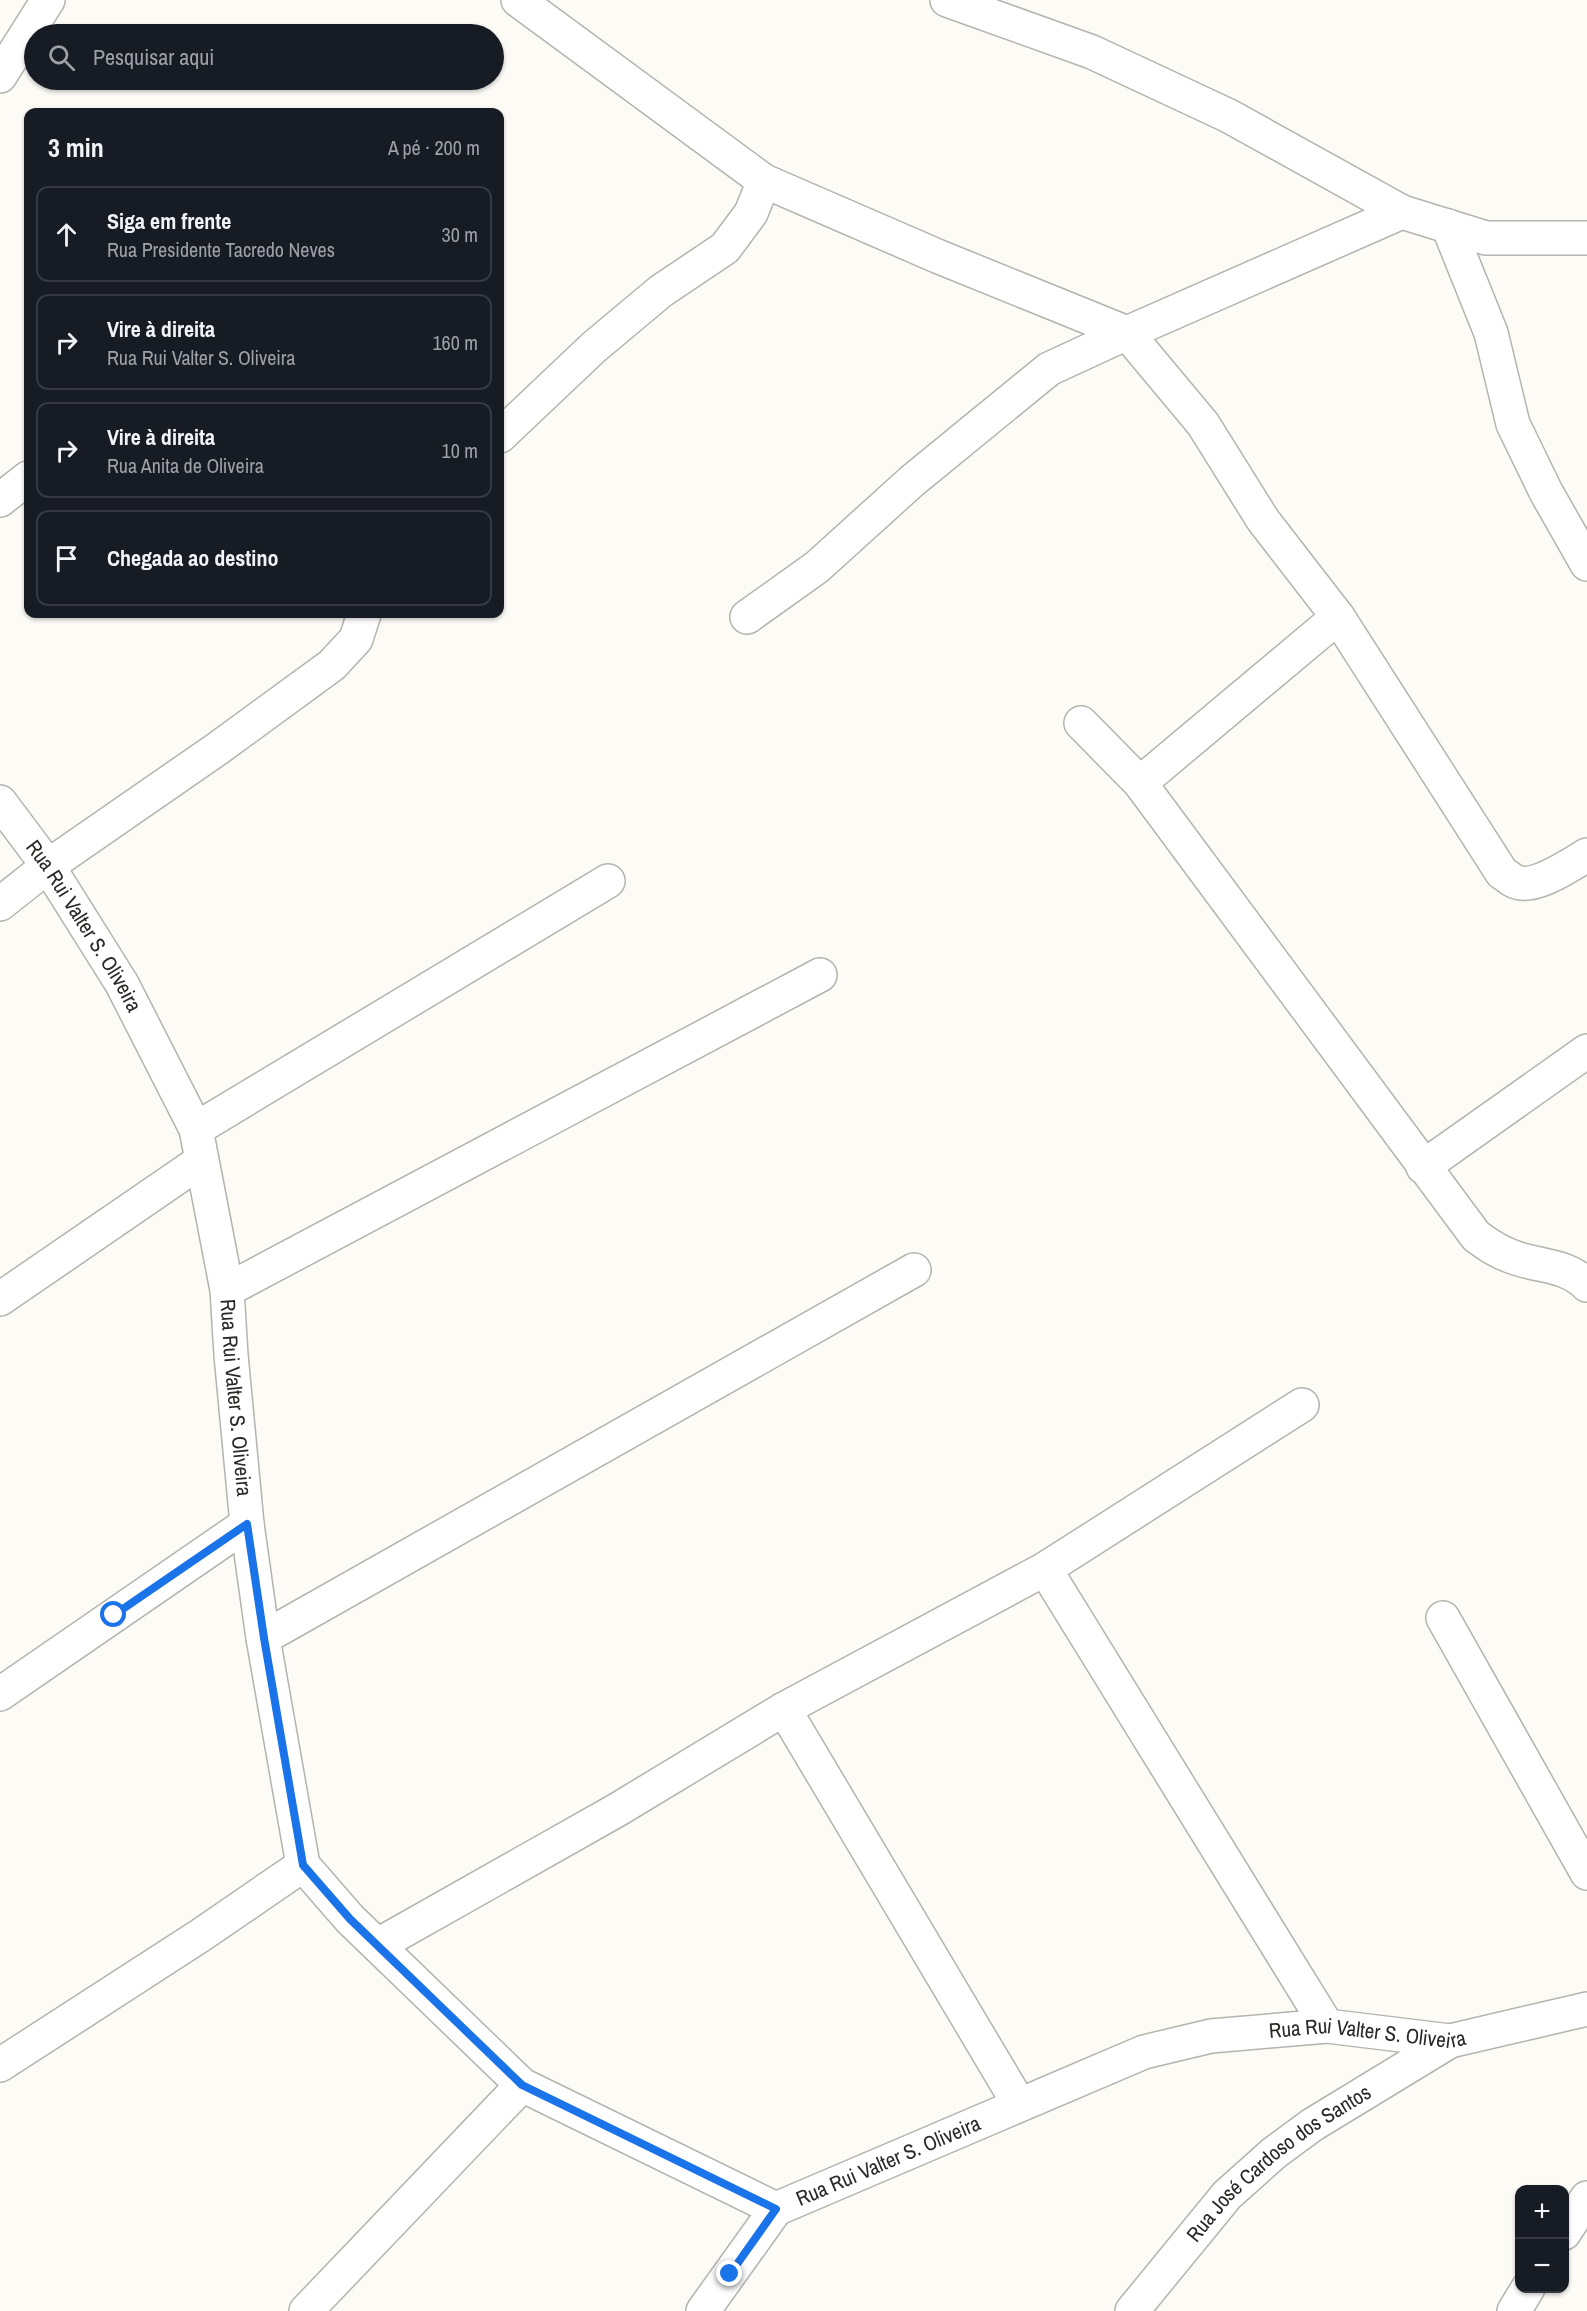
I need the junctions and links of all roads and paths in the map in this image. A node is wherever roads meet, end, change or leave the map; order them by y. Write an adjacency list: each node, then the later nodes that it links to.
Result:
1 (48, 0): 4 (street)
2 (947, 0): 8 (street)
3 (526, 3): 7 (street)
4 (33, 24)
5 (24, 38): 6 (street)
6 (0, 76)
7 (764, 181): 11 (street); 12 (street)
8 (1402, 212): 9 (street); 11 (street)
9 (1448, 226): 10 (street); 15 (street)
10 (1587, 238)
11 (1127, 333): 16 (street); 18 (street)
12 (504, 432)
13 (24, 481): 14 (street)
14 (0, 500)
15 (1587, 564)
16 (1338, 617): 20 (street); 22 (street)
17 (363, 618): 23 (street)
18 (747, 618)
19 (1081, 723): 20 (street)
20 (1140, 783): 30 (street)
21 (0, 801): 23 (street, Rua Rui Valter S. Oliveira)
22 (1587, 855)
23 (48, 866): 25 (street); 28 (street, Rua Rui Valter S. Oliveira)
24 (608, 881): 28 (street)
25 (0, 904)
26 (820, 975): 33 (street)
27 (1587, 1051): 30 (street)
28 (196, 1129): 29 (street, Rua Rui Valter S. Oliveira)
29 (201, 1161): 33 (street, Rua Rui Valter S. Oliveira); 34 (street)
30 (1424, 1167): 32 (street)
31 (914, 1270): 39 (street)
32 (1587, 1285)
33 (227, 1290): 36 (street, Rua Rui Valter S. Oliveira)
34 (0, 1299)
35 (1302, 1406): 37 (street)
36 (247, 1524): 39 (street, Rua Rui Valter S. Oliveira); 40 (street)
37 (1045, 1569): 41 (street); 46 (street)
38 (1443, 1618): 43 (street)
39 (264, 1638): 42 (street, Rua Rui Valter S. Oliveira)
40 (0, 1694)
41 (784, 1709): 44 (street); 50 (street)
42 (303, 1865): 44 (street, Rua Rui Valter S. Oliveira); 48 (street)
43 (1587, 1873)
44 (378, 1945): 49 (street, Rua Rui Valter S. Oliveira)
45 (1587, 2009): 47 (street, Rua Rui Valter S. Oliveira)
46 (1327, 2026): 47 (street, Rua Rui Valter S. Oliveira); 50 (street, Rua Rui Valter S. Oliveira)
47 (1450, 2041): 57 (street, Rua José Cardoso dos Santos)
48 (0, 2065)
49 (522, 2085): 52 (street, Rua Rui Valter S. Oliveira); 55 (street)
50 (1019, 2104): 52 (street, Rua Rui Valter S. Oliveira)
51 (1587, 2198): 53 (street)
52 (776, 2209): 56 (street)
53 (1569, 2225)
54 (1525, 2293): 58 (street)
55 (306, 2311)
56 (703, 2311)
57 (1132, 2311)
58 (1514, 2311)

